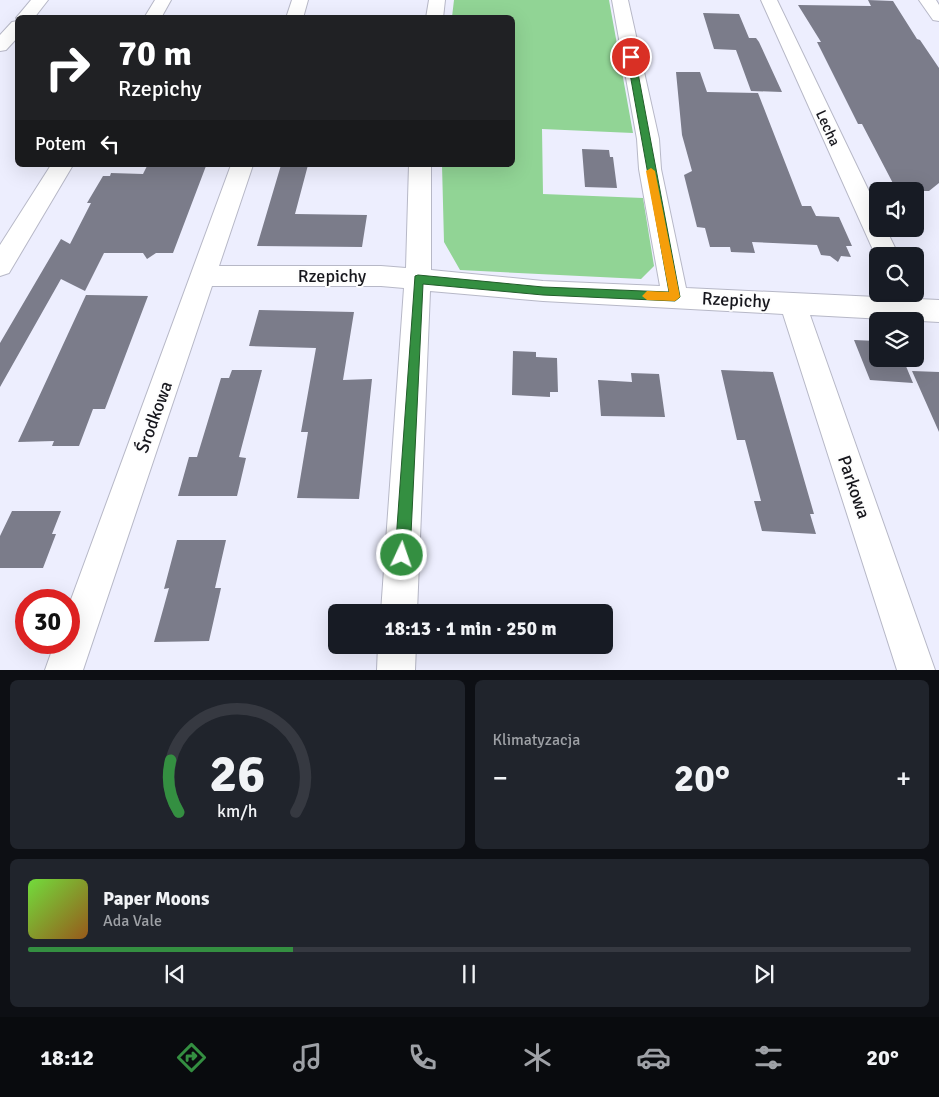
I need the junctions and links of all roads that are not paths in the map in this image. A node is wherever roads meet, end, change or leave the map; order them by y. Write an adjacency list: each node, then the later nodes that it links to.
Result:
1 (40, 0): 8 (street)
2 (163, 0): 9 (street)
3 (300, 0): 10 (street)
4 (437, 0): 11 (street)
5 (620, 0): 22 (street)
6 (769, 0): 18 (street, Lecha)
7 (927, 0): 12 (street)
8 (28, 15)
9 (154, 15)
10 (295, 15)
11 (434, 15)
12 (939, 16)
13 (15, 29): 14 (street)
14 (0, 46)
15 (61, 167): 19 (street)
16 (241, 167): 20 (street, Środkowa)
17 (420, 167): 21 (street)
18 (883, 247)
19 (0, 266)
20 (203, 276): 21 (street, Rzepichy); 28 (street, Środkowa)
21 (418, 279): 22 (street, Rzepichy); 26 (street)
22 (675, 297): 24 (street, Rzepichy)
23 (908, 302): 24 (street, Rzepichy); 25 (street, Rzepichy)
24 (793, 304): 30 (street, Parkowa)
25 (939, 311)
26 (399, 604)
27 (397, 654): 29 (street)
28 (64, 670)
29 (396, 670)
30 (916, 670)

